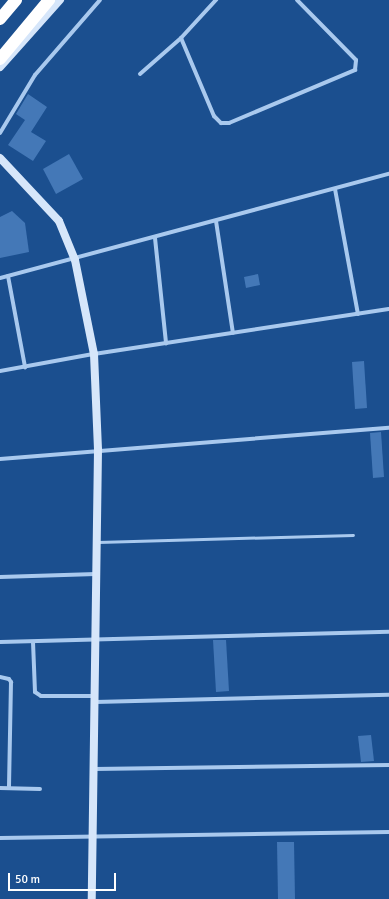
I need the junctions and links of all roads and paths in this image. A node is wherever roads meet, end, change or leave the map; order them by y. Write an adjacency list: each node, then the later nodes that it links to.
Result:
1 (16, 0): 7 (highway)
2 (49, 0): 9 (highway)
3 (60, 0): 10 (street)
4 (100, 0): 12 (street)
5 (216, 0): 8 (street)
6 (297, 0): 8 (street)
7 (0, 19)
8 (180, 38): 11 (street)
9 (0, 59)
10 (0, 67)
11 (140, 74)
12 (0, 133)
13 (0, 158): 18 (street)
14 (389, 174): 15 (street)
15 (335, 189): 16 (street); 22 (street)
16 (216, 221): 17 (street); 23 (street)
17 (155, 238): 18 (street); 24 (street)
18 (75, 260): 19 (street); 25 (street)
19 (8, 276): 20 (street); 26 (street)
20 (0, 278)
21 (389, 309): 22 (street)
22 (358, 314): 23 (street)
23 (232, 333): 24 (street)
24 (166, 343): 25 (street)
25 (94, 354): 26 (street); 29 (street)
26 (25, 367): 27 (street)
27 (0, 371)
28 (389, 428): 29 (street)
29 (98, 450): 30 (street); 32 (street)
30 (0, 459)
31 (353, 535): 32 (lane)
32 (96, 542): 33 (street)
33 (96, 574): 34 (street); 36 (street)
34 (0, 577)
35 (389, 632): 36 (street)
36 (94, 640): 38 (street); 41 (street)
37 (0, 642): 38 (street)
38 (32, 642): 41 (street)
39 (0, 677): 45 (street)
40 (389, 695): 41 (street)
41 (94, 699): 43 (street)
42 (389, 765): 43 (street)
43 (94, 769): 48 (street)
44 (0, 788): 45 (street)
45 (9, 788): 46 (street)
46 (40, 789)
47 (389, 832): 48 (street)
48 (93, 836): 49 (street); 50 (street)
49 (0, 838)
50 (92, 899)

